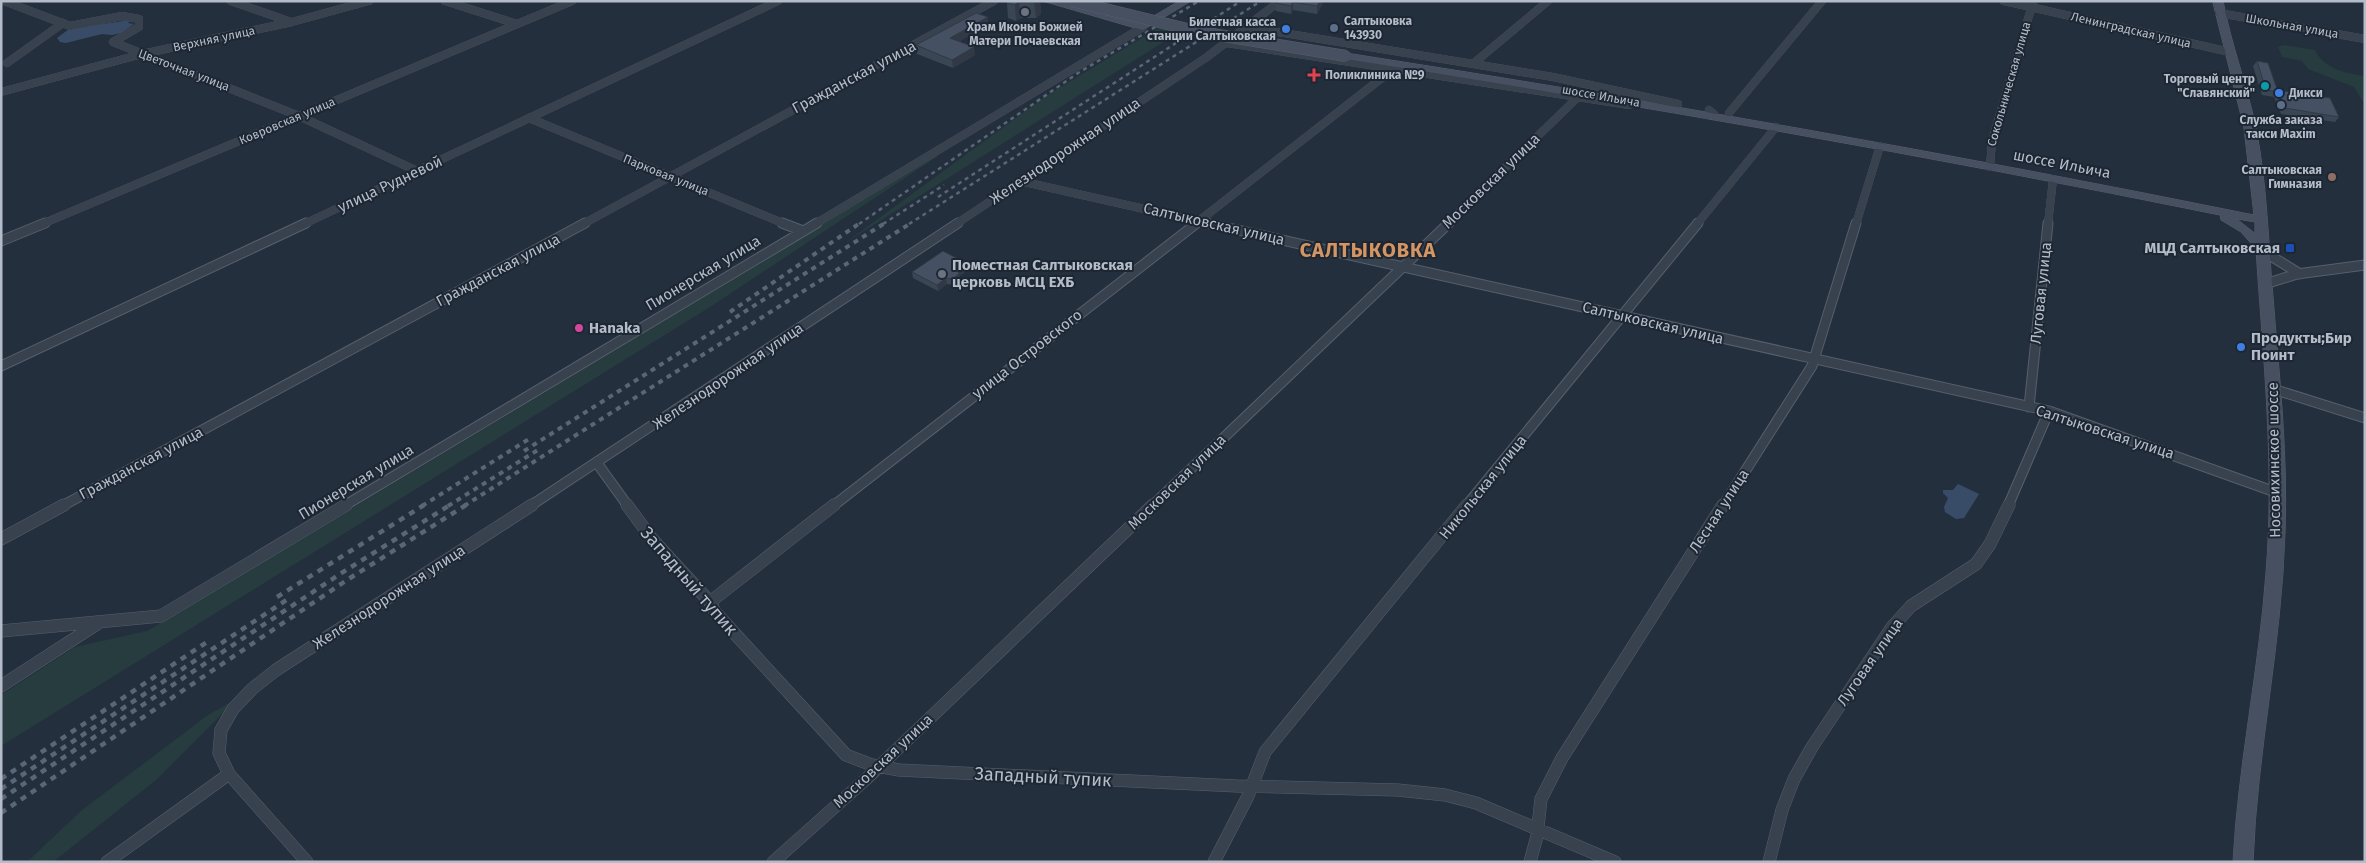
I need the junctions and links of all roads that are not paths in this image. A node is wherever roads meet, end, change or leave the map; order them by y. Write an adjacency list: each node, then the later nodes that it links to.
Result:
1 (4, 1): 22 (street, Цветочная улица)
2 (230, 1): 21 (street)
3 (369, 1): 21 (street, Верхняя улица)
4 (445, 1): 23 (street)
5 (572, 1): 23 (street, Ковровская улица)
6 (778, 1): 43 (street, улица Рудневой)
7 (994, 1): 49 (street, Гражданская улица)
8 (1048, 1): 16 (main road)
9 (1072, 1): 32 (main road, bridge)
10 (1096, 1): 32 (main road)
11 (1186, 1): 20 (main road, Пионерская улица)
12 (1280, 1): 25 (street, Железнодорожная улица)
13 (1548, 1): 34 (street)
14 (1822, 1): 41 (street)
15 (2004, 1): 17 (street, Ленинградская улица)
16 (1062, 3): 19 (main road)
17 (2033, 4): 30 (street, Ленинградская улица); 47 (street, Сокольническая улица)
18 (2218, 7): 27 (street, Школьная улица); 30 (main road, Носовихинское шоссе)
19 (1090, 12): 20 (main road); 24 (main road)
20 (1155, 20): 24 (main road, Пионерская улица)
21 (292, 22): 31 (street, Верхняя улица)
22 (63, 23): 31 (street, Цветочная улица); 33 (street)
23 (517, 24): 42 (street, Ковровская улица)
24 (1143, 27): 55 (street, Пионерская улица)
25 (1247, 27): 26 (street); 28 (street, Железнодорожная улица)
26 (1283, 33): 29 (street); 34 (street)
27 (2365, 39)
28 (1227, 43): 29 (street); 51 (street, Железнодорожная улица)
29 (1273, 50): 35 (street)
30 (2230, 52): 54 (main road, Носовихинское шоссе)
31 (142, 54): 36 (street, Верхняя улица); 42 (street, Цветочная улица)
32 (1347, 54): 38 (main road, шоссе Ильича); 39 (main road, шоссе Ильича)
33 (7, 63)
34 (1474, 64): 38 (street)
35 (1392, 70): 37 (street); 53 (street, улица Островского)
36 (1, 92)
37 (1577, 98): 39 (street); 59 (street, Московская улица)
38 (1678, 104): 40 (main road, шоссе Ильича)
39 (1692, 112): 40 (main road, шоссе Ильича)
40 (1709, 112): 41 (main road, шоссе Ильича); 44 (main road, шоссе Ильича)
41 (1729, 113): 45 (main road, шоссе Ильича)
42 (299, 116): 48 (street, Цветочная улица); 56 (street, Ковровская улица)
43 (528, 118): 48 (street, улица Рудневой); 49 (street, Парковая улица)
44 (1776, 127): 45 (main road, шоссе Ильича); 62 (street, Никольская улица)
45 (1856, 141): 46 (main road, шоссе Ильича)
46 (1880, 146): 47 (main road, шоссе Ильича); 63 (street, Лесная улица)
47 (1990, 167): 50 (main road, шоссе Ильича)
48 (417, 170): 64 (street, улица Рудневой)
49 (670, 176): 55 (street, Парковая улица); 71 (street, Гражданская улица)
50 (2053, 179): 52 (main road, шоссе Ильича); 66 (street, Луговая улица)
51 (1020, 181): 53 (street, Салтыковская улица); 69 (street, Железнодорожная улица)
52 (2203, 208): 54 (main road, шоссе Ильича); 57 (main road)
53 (1198, 220): 59 (street, Салтыковская улица); 72 (street, улица Островского)
54 (2261, 220): 57 (main road, Носовихинское шоссе)
55 (803, 231): 73 (street, Пионерская улица)
56 (1, 241)
57 (2263, 249): 60 (street); 61 (main road, Носовихинское шоссе)
58 (2365, 265): 60 (street)
59 (1403, 266): 62 (street, Салтыковская улица); 76 (street, Московская улица)
60 (2300, 274): 61 (street)
61 (2265, 284): 65 (main road, Носовихинское шоссе)
62 (1622, 316): 63 (street, Салтыковская улица); 78 (street, Никольская улица)
63 (1814, 359): 66 (street, Салтыковская улица); 79 (street, Лесная улица)
64 (1, 366)
65 (2273, 389): 68 (street); 70 (main road, Носовихинское шоссе)
66 (2029, 407): 67 (street, Салтыковская улица)
67 (2049, 411): 70 (street, Салтыковская улица); 86 (street, Луговая улица)
68 (2365, 418)
69 (596, 463): 72 (street, Западный тупик); 77 (street, Железнодорожная улица)
70 (2278, 493): 87 (main road, Носовихинское шоссе)
71 (1, 539)
72 (710, 602): 76 (street, Западный тупик)
73 (99, 624): 74 (street, Пионерская улица); 75 (street)
74 (1, 632)
75 (1, 686)
76 (877, 767): 78 (street, Западный тупик); 82 (street, Московская улица)
77 (229, 774): 80 (street); 81 (street, Железнодорожная улица)
78 (1251, 786): 79 (street, Западный тупик); 83 (street, Никольская улица)
79 (1538, 829): 84 (street, Лесная улица); 85 (street, Западный тупик)
80 (107, 862)
81 (308, 862)
82 (772, 862)
83 (1214, 862)
84 (1530, 862)
85 (1615, 862)
86 (1769, 862)
87 (2243, 862)

